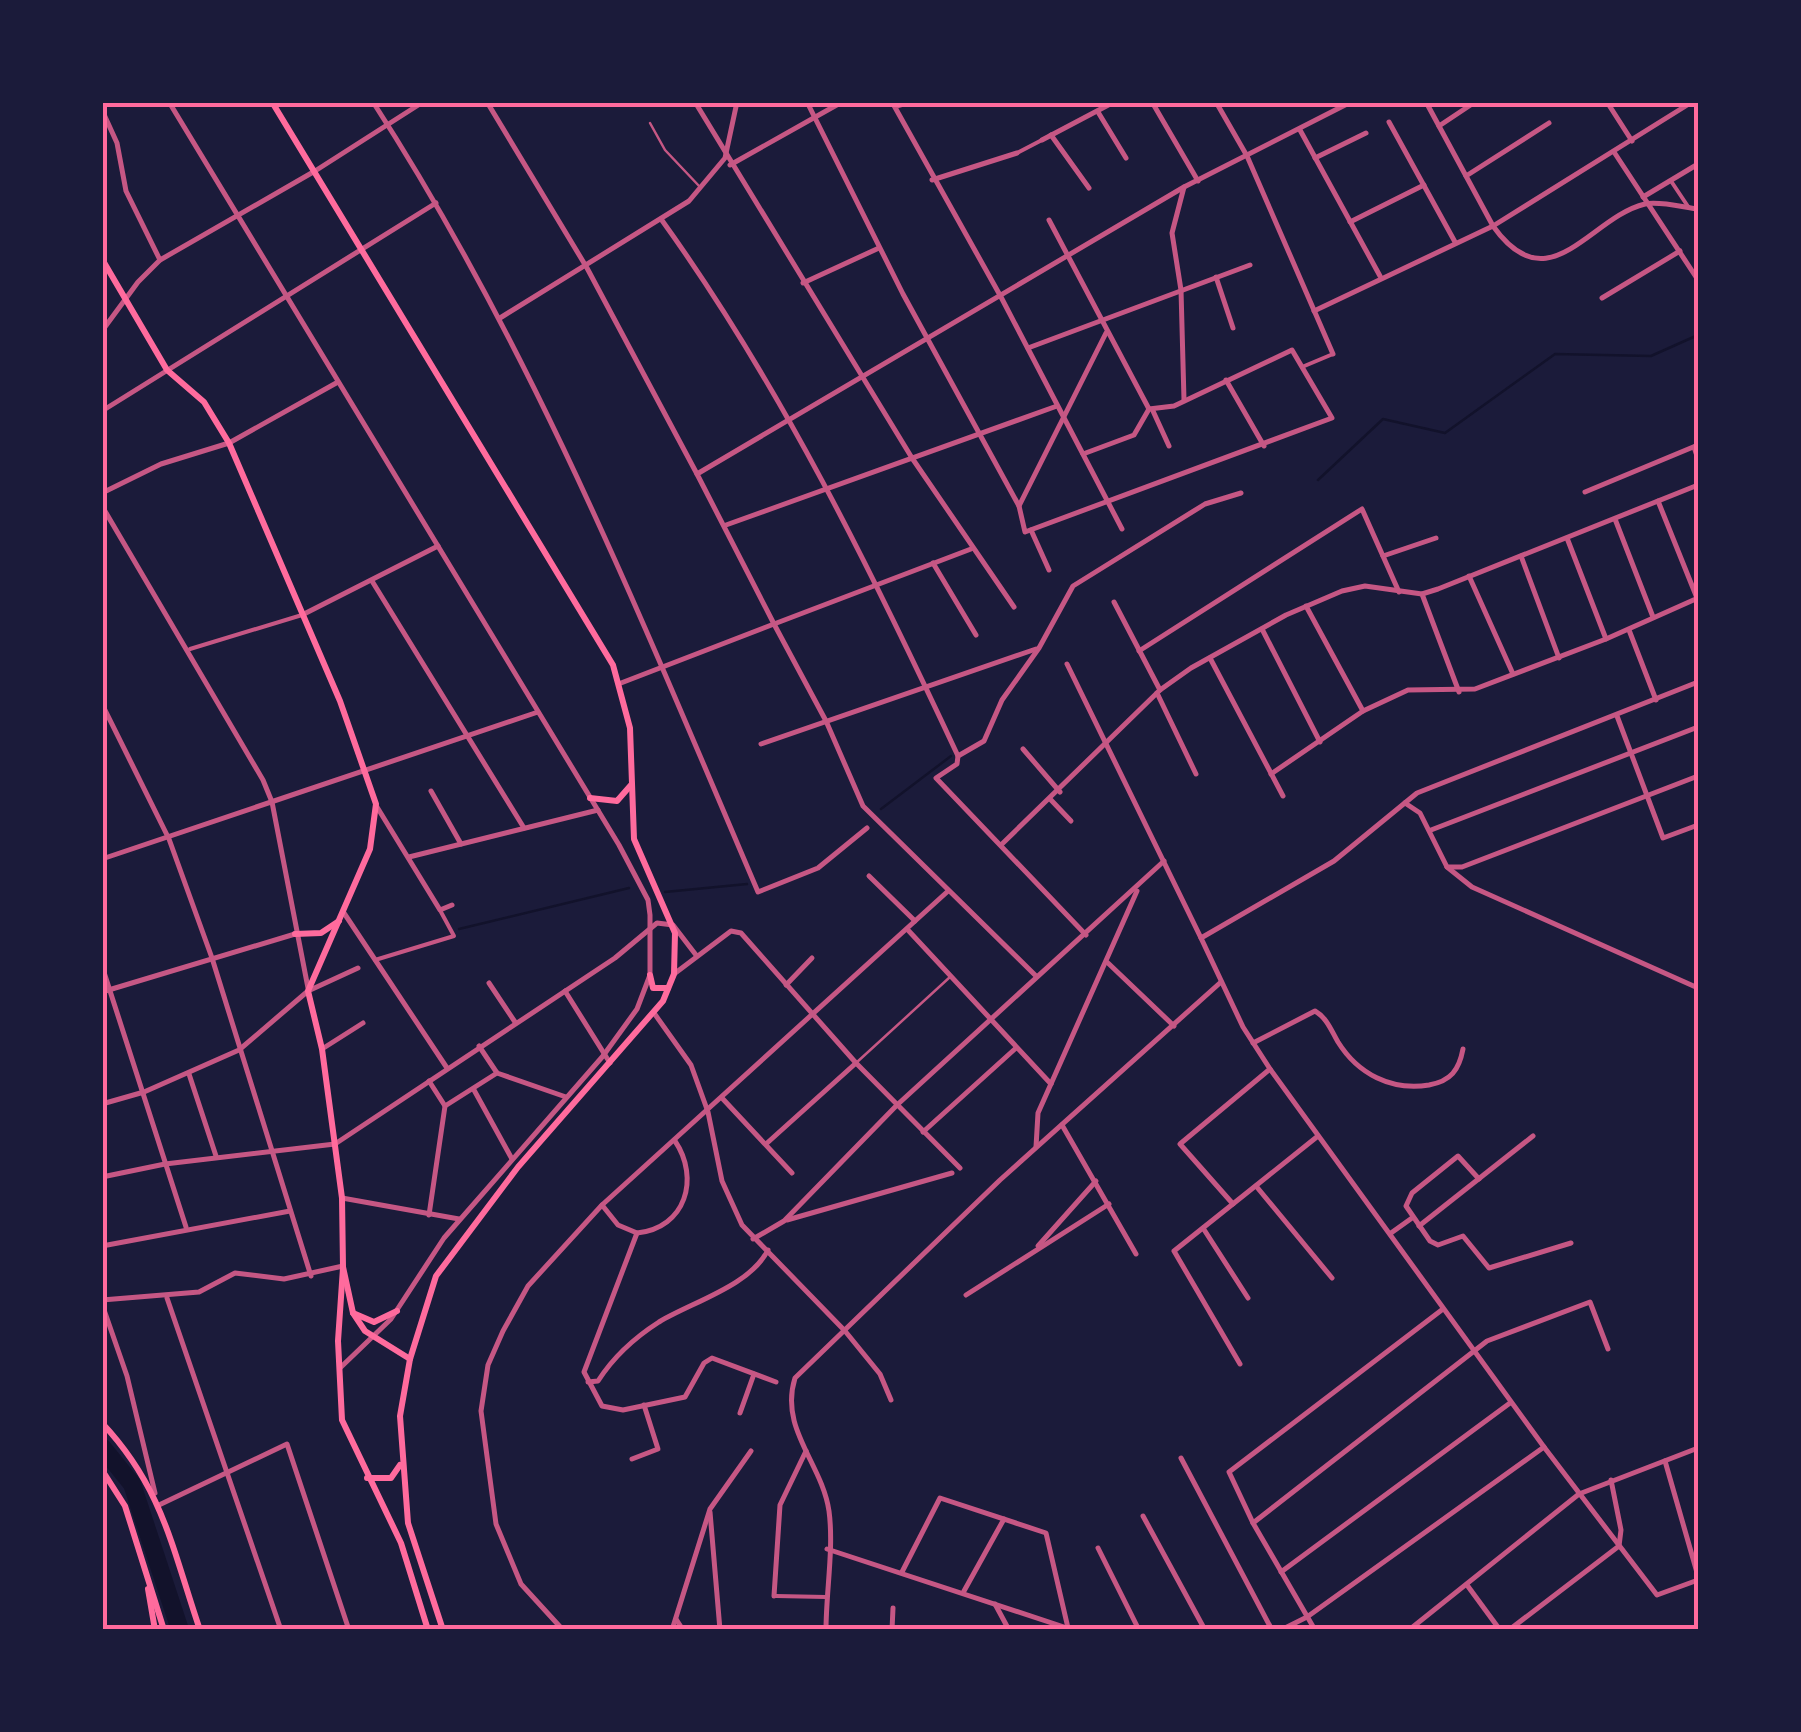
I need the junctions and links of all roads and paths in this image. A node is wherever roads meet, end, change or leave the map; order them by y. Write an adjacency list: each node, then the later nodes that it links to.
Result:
1 (169, 102): 54 (street)
2 (272, 102): 41 (main road)
3 (373, 102): 26 (street)
4 (423, 102): 26 (street)
5 (487, 102): 67 (street)
6 (695, 102): 36 (street)
7 (737, 102): 36 (street)
8 (807, 102): 22 (street)
9 (842, 102): 22 (street)
10 (912, 102): 19 (street)
11 (1114, 102): 21 (street)
12 (1152, 102): 44 (street)
13 (1216, 102): 35 (street)
14 (1351, 102): 28 (street)
15 (1426, 102): 27 (street)
16 (1475, 102): 27 (street)
17 (1607, 102): 32 (street)
18 (1692, 102): 32 (street)
19 (894, 105): 43 (street)
20 (102, 110): 65 (street)
21 (1098, 112): 30 (street); 37 (street)
22 (816, 118): 40 (street); 61 (street)
23 (1389, 122): 46 (street)
24 (1548, 122): 42 (street)
25 (650, 123): 47 (lane)
26 (388, 125): 41 (street); 51 (street)
27 (1438, 126): 42 (street)
28 (1300, 130): 35 (street); 38 (street)
29 (1366, 134): 38 (street)
30 (1051, 136): 31 (street); 48 (street)
31 (1042, 140): 34 (street)
32 (1632, 141): 33 (street)
33 (1614, 152): 50 (street); 58 (street)
34 (1017, 153): 43 (street)
35 (1247, 156): 44 (street); 77 (street)
36 (725, 158): 40 (street); 47 (street)
37 (1126, 158)
38 (1316, 158): 57 (street)
39 (1698, 164): 45 (street)
40 (730, 165): 71 (street)
41 (314, 171): 54 (street); 60 (main road)
42 (1466, 176): 58 (street)
43 (932, 180): 74 (street)
44 (1198, 180): 49 (street)
45 (1671, 181): 50 (street); 52 (street)
46 (1424, 185): 57 (street); 59 (street)
47 (702, 188): 55 (street)
48 (1089, 188)
49 (1184, 188): 63 (street); 72 (street)
50 (1646, 200): 52 (street); 58 (street); 62 (street)
51 (436, 203): 60 (street); 78 (street)
52 (1688, 208): 53 (street)
53 (1698, 209)
54 (238, 216): 65 (street); 73 (street)
55 (662, 220): 67 (street); 96 (street)
56 (1049, 220): 63 (street)
57 (1350, 222): 69 (street)
58 (1493, 226): 59 (street)
59 (1456, 243): 69 (street)
60 (362, 248): 73 (street); 151 (main road)
61 (879, 248): 71 (street); 83 (street)
62 (1680, 251): 70 (street); 75 (street)
63 (1068, 257): 74 (street); 79 (street)
64 (102, 259): 76 (main road)
65 (160, 260): 76 (street)
66 (1250, 266): 68 (street)
67 (587, 268): 78 (street); 105 (street)
68 (1216, 278): 72 (street); 80 (street)
69 (1380, 278): 77 (street)
70 (1698, 280)
71 (803, 283): 89 (street)
72 (1181, 290): 79 (street); 91 (street)
73 (286, 296): 87 (street); 90 (street)
74 (1002, 297): 83 (street); 84 (street)
75 (1602, 298)
76 (126, 299): 81 (street); 87 (main road)
77 (1314, 311): 85 (street)
78 (500, 318): 149 (street)
79 (1100, 320): 82 (street); 84 (street)
80 (1233, 328)
81 (102, 331)
82 (1106, 333): 93 (street); 95 (street)
83 (928, 341): 89 (street); 97 (street)
84 (1028, 348): 92 (street)
85 (1334, 354): 86 (street)
86 (1302, 366): 88 (street); 100 (street)
87 (166, 370): 94 (street); 98 (main road)
88 (1225, 378): 91 (street); 100 (street)
89 (863, 380): 96 (street); 103 (street)
90 (338, 382): 98 (street); 121 (street)
91 (1184, 400): 93 (street)
92 (1058, 406): 95 (street); 97 (street)
93 (1151, 410): 99 (street); 102 (street)
94 (102, 411)
95 (1062, 414): 102 (street); 114 (street)
96 (788, 424): 105 (street); 107 (street)
97 (981, 434): 103 (street); 114 (street)
98 (229, 443): 109 (street); 136 (main road)
99 (1168, 446)
100 (1264, 446): 112 (street)
101 (1696, 446): 104 (street); 108 (street)
102 (1083, 454): 112 (street)
103 (912, 458): 107 (street); 122 (street)
104 (1698, 459)
105 (697, 474): 116 (street)
106 (1698, 484): 111 (street)
107 (824, 490): 116 (street); 129 (street)
108 (1585, 492)
109 (102, 493)
110 (1242, 493): 144 (street)
111 (1658, 501): 115 (street); 132 (street)
112 (1109, 504): 117 (street); 118 (street)
113 (102, 506): 143 (street)
114 (1019, 506): 118 (street)
115 (1615, 518): 120 (street); 137 (street)
116 (726, 525): 138 (street)
117 (1122, 529)
118 (1028, 530): 126 (street)
119 (1436, 538): 123 (street)
120 (1566, 538): 124 (street); 142 (street)
121 (438, 546): 128 (street); 159 (street)
122 (972, 549): 125 (street); 135 (street)
123 (1383, 556): 130 (street); 145 (street)
124 (1521, 556): 127 (street); 147 (street)
125 (933, 563): 129 (street); 141 (street)
126 (1049, 570)
127 (1469, 576): 131 (street); 150 (street)
128 (372, 581): 136 (street); 163 (street)
129 (873, 586): 138 (street); 153 (street)
130 (1400, 592): 131 (street); 134 (street)
131 (1422, 594): 155 (street)
132 (1698, 598): 137 (street)
133 (1114, 602): 145 (street)
134 (1306, 606): 139 (street); 158 (street)
135 (1014, 607)
136 (302, 614): 143 (street); 170 (main road)
137 (1653, 617): 140 (street)
138 (774, 624): 149 (street); 161 (street)
139 (1262, 628): 146 (street); 164 (street)
140 (1628, 630): 142 (street); 156 (street)
141 (976, 635)
142 (1606, 639): 147 (street)
143 (190, 648): 181 (street)
144 (1039, 648): 153 (street); 169 (street)
145 (1138, 650): 154 (street)
146 (1210, 658): 154 (street); 172 (street)
147 (1559, 658): 150 (street)
148 (1067, 664): 165 (street)
149 (662, 666): 151 (street); 188 (street)
150 (1513, 675): 155 (street)
151 (620, 682): 174 (main road)
152 (1698, 682): 156 (street)
153 (925, 685): 161 (street); 169 (street)
154 (1159, 691): 165 (street); 171 (street)
155 (1459, 692): 158 (street)
156 (1656, 700): 160 (street)
157 (102, 704): 190 (street)
158 (1363, 711): 164 (street)
159 (538, 712): 163 (street); 179 (street)
160 (1617, 716): 168 (street); 182 (street)
161 (826, 721): 166 (street); 199 (street)
162 (1698, 727): 168 (street)
163 (467, 736): 170 (street); 187 (street)
164 (1320, 742): 172 (street)
165 (1109, 743): 176 (street); 195 (street)
166 (761, 744)
167 (1023, 749): 176 (street)
168 (1632, 753): 178 (street); 189 (street)
169 (958, 756): 192 (street)
170 (363, 772): 181 (street); 183 (main road)
171 (1196, 774)
172 (1271, 774): 177 (street)
173 (1698, 776): 178 (street)
174 (632, 784): 179 (main road); 204 (main road)
175 (432, 790): 191 (street)
176 (1060, 792): 180 (street)
177 (1283, 796)
178 (1648, 796): 186 (street); 196 (street)
179 (590, 798): 184 (street)
180 (1052, 800): 185 (street); 192 (street)
181 (272, 802): 190 (street); 207 (street)
182 (1404, 802): 189 (street); 209 (street)
183 (376, 804): 193 (street); 202 (main road)
184 (598, 810): 187 (street); 205 (street)
185 (1071, 821)
186 (1698, 825)
187 (524, 828): 191 (street)
188 (867, 828)
189 (1430, 830): 196 (street)
190 (169, 839): 194 (street); 211 (street)
191 (462, 844): 193 (street)
192 (1001, 844): 208 (street)
193 (409, 857): 201 (street)
194 (102, 859)
195 (1164, 861): 198 (street); 209 (street)
196 (1447, 867): 225 (street)
197 (869, 876): 203 (street)
198 (1138, 888): 208 (street); 214 (street)
199 (947, 892): 203 (street); 220 (street)
200 (452, 905): 201 (street)
201 (440, 910): 213 (street)
202 (342, 917): 207 (main road); 213 (street); 228 (main road)
203 (915, 921): 206 (street)
204 (673, 925): 205 (street); 210 (street); 217 (main road)
205 (650, 926): 218 (street); 229 (street)
206 (907, 929): 219 (street); 231 (street)
207 (295, 934): 211 (street); 228 (street)
208 (1086, 935): 220 (street)
209 (1201, 938): 221 (street)
210 (696, 954): 217 (street); 223 (street)
211 (212, 958): 226 (street); 241 (street)
212 (812, 958): 223 (street)
213 (375, 960): 245 (street)
214 (1108, 964): 235 (street); 250 (street)
215 (102, 966): 226 (street)
216 (358, 968): 228 (street)
217 (674, 974): 224 (main road)
218 (650, 975): 224 (main road); 242 (street)
219 (951, 976): 232 (street); 243 (lane)
220 (1036, 976): 232 (street)
221 (1221, 982): 235 (street); 236 (street)
222 (489, 983): 234 (street)
223 (786, 984): 231 (street)
224 (670, 987): 230 (main road)
225 (1698, 988)
226 (110, 989): 227 (street); 252 (street)
227 (102, 992)
228 (308, 992): 239 (main road); 241 (street)
229 (565, 992): 234 (street); 242 (street)
230 (654, 1013): 244 (main road); 258 (street)
231 (813, 1014): 243 (street); 254 (street)
232 (990, 1018): 238 (street); 256 (street)
233 (363, 1023): 239 (street)
234 (515, 1023): 237 (street)
235 (1174, 1026): 259 (street)
236 (1253, 1043): 240 (street); 246 (street)
237 (479, 1046): 245 (street); 247 (street)
238 (1016, 1048): 250 (street); 260 (street)
239 (322, 1049): 264 (main road)
240 (1463, 1049)
241 (240, 1050): 248 (street); 267 (street)
242 (603, 1056): 244 (street); 253 (street)
243 (856, 1063): 256 (street); 265 (street)
244 (610, 1064): 312 (main road)
245 (448, 1068): 249 (street)
246 (1270, 1069): 261 (street); 280 (street)
247 (497, 1073): 251 (street); 253 (street)
248 (188, 1074): 252 (street); 268 (street)
249 (430, 1081): 257 (street); 264 (street)
250 (1052, 1084): 266 (street)
251 (474, 1090): 257 (street); 269 (street)
252 (144, 1092): 255 (street); 270 (street)
253 (566, 1097): 269 (street)
254 (722, 1098): 258 (street); 265 (street)
255 (102, 1104)
256 (897, 1104): 260 (street); 286 (street)
257 (446, 1106): 283 (street)
258 (708, 1112): 263 (street); 292 (street)
259 (1062, 1124): 266 (street); 276 (street)
260 (923, 1132): 271 (street)
261 (1318, 1136): 277 (street); 291 (street)
262 (1533, 1136): 275 (street)
263 (675, 1141): 281 (street); 290 (street)
264 (335, 1144): 267 (street); 278 (main road)
265 (766, 1144): 272 (street)
266 (1036, 1147): 308 (street)
267 (270, 1150): 268 (street); 282 (street)
268 (216, 1157): 270 (street)
269 (512, 1158): 285 (street)
270 (166, 1164): 274 (street); 288 (street)
271 (960, 1168)
272 (792, 1172)
273 (952, 1172): 286 (street)
274 (102, 1177)
275 (1479, 1179): 284 (street); 287 (street)
276 (1096, 1181): 279 (street); 296 (street)
277 (1256, 1186): 280 (street); 300 (street)
278 (342, 1198): 283 (street); 298 (main road)
279 (1109, 1204): 296 (street); 297 (street)
280 (1234, 1204): 289 (street)
281 (602, 1205): 290 (street); 365 (street)
282 (290, 1211): 288 (street); 299 (street)
283 (429, 1215): 285 (street)
284 (1412, 1218): 287 (street); 291 (street)
285 (460, 1220): 306 (street)
286 (784, 1221): 292 (street)
287 (1419, 1226): 293 (street)
288 (186, 1227): 294 (street)
289 (1202, 1228): 303 (street); 313 (street)
290 (637, 1233): 316 (street)
291 (1391, 1234): 305 (street)
292 (753, 1239): 295 (street)
293 (1571, 1243)
294 (102, 1246)
295 (768, 1250): 308 (street); 316 (street)
296 (1031, 1253): 301 (street)
297 (1136, 1254)
298 (343, 1266): 299 (street); 307 (main road); 314 (main road)
299 (311, 1276): 302 (street)
300 (1332, 1278)
301 (966, 1296)
302 (167, 1298): 304 (street); 332 (street)
303 (1248, 1298)
304 (102, 1302): 335 (street)
305 (1442, 1309): 311 (street); 341 (street)
306 (396, 1311): 307 (main road); 309 (street)
307 (353, 1313): 309 (main road)
308 (845, 1330): 318 (street); 326 (street)
309 (374, 1335): 312 (main road); 314 (street)
310 (1608, 1349): 311 (street)
311 (1474, 1353): 319 (street); 341 (street)
312 (410, 1359): 327 (main road)
313 (1240, 1364)
314 (340, 1368): 333 (main road)
315 (754, 1374): 317 (street); 320 (street); 321 (street)
316 (588, 1382): 320 (street)
317 (776, 1382)
318 (891, 1400)
319 (1510, 1402): 323 (street); 346 (street)
320 (644, 1406): 329 (street)
321 (740, 1413)
322 (102, 1423): 335 (main road)
323 (1544, 1447): 336 (street); 355 (street)
324 (1698, 1448): 330 (street)
325 (750, 1452): 338 (street)
326 (806, 1452): 344 (street); 351 (street)
327 (401, 1457): 333 (main road); 364 (main road)
328 (1181, 1458): 374 (street)
329 (632, 1459)
330 (1665, 1461): 334 (street); 347 (street)
331 (102, 1470): 348 (main road)
332 (226, 1474): 337 (street); 361 (street); 362 (street)
333 (366, 1478): 363 (main road)
334 (1611, 1480): 336 (street); 342 (street)
335 (155, 1493): 337 (main road)
336 (1579, 1494): 342 (street); 349 (street)
337 (160, 1505): 360 (main road)
338 (710, 1509): 356 (street); 368 (street)
339 (1142, 1516): 373 (street)
340 (1004, 1519): 345 (street); 350 (street); 357 (street)
341 (1253, 1523): 346 (street)
342 (1619, 1546): 347 (street); 379 (street)
343 (1098, 1548): 372 (street)
344 (827, 1549): 345 (street); 352 (street)
345 (902, 1572): 350 (street)
346 (1282, 1572): 355 (street)
347 (1698, 1578)
348 (148, 1583): 358 (main road); 359 (main road)
349 (1467, 1585): 377 (street); 378 (street)
350 (964, 1592): 353 (street)
351 (774, 1596): 352 (street)
352 (826, 1597): 369 (street)
353 (994, 1601): 357 (street); 371 (street)
354 (893, 1608): 370 (street)
355 (1307, 1616): 375 (street); 376 (street)
356 (676, 1619): 366 (street); 367 (street)
357 (1069, 1629)
358 (155, 1630)
359 (164, 1630)
360 (200, 1630)
361 (282, 1630)
362 (349, 1630)
363 (428, 1630)
364 (443, 1630)
365 (563, 1630)
366 (672, 1630)
367 (683, 1630)
368 (720, 1630)
369 (826, 1630)
370 (892, 1630)
371 (1009, 1630)
372 (1139, 1630)
373 (1204, 1630)
374 (1272, 1630)
375 (1281, 1630)
376 (1315, 1630)
377 (1409, 1630)
378 (1500, 1630)
379 (1509, 1630)

